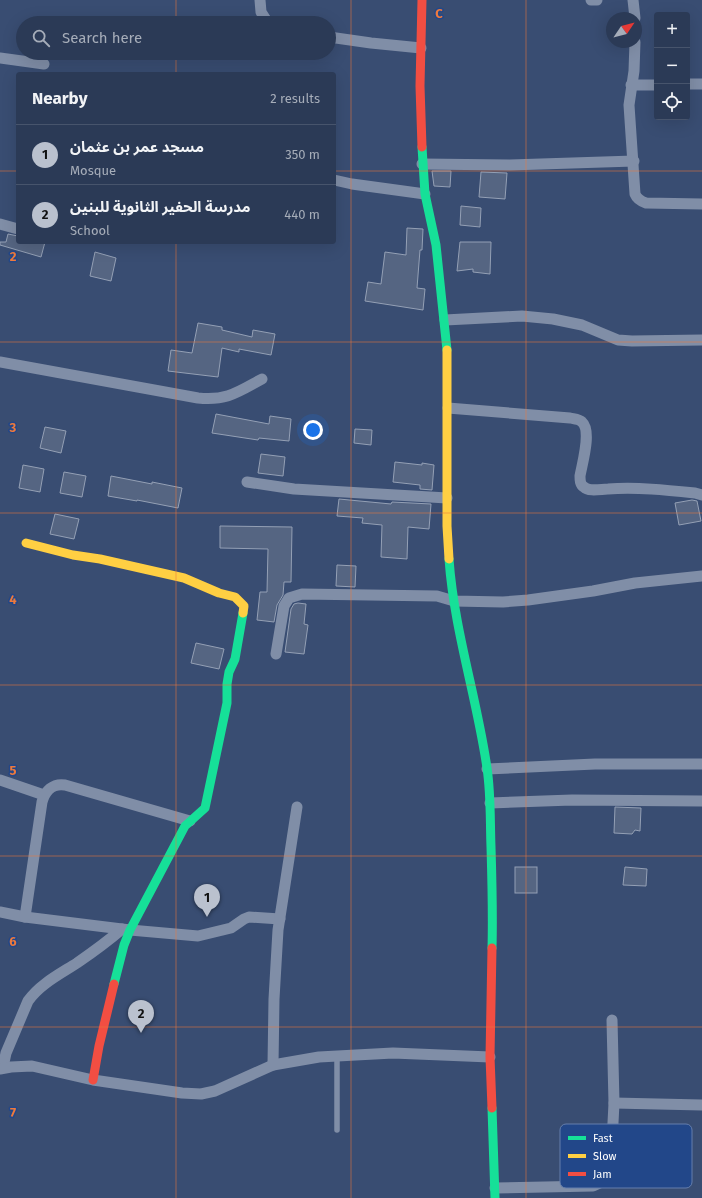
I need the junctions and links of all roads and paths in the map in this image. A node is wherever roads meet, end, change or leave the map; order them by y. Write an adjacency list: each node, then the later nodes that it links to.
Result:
1 (260, 0): 7 (street)
2 (422, 0): 9 (street)
3 (591, 0): 4 (street)
4 (597, 0)
5 (634, 0): 6 (street)
6 (635, 12)
7 (264, 16)
8 (336, 38): 9 (street)
9 (421, 48): 18 (street)
10 (634, 48): 15 (street)
11 (0, 58): 12 (street)
12 (44, 64)
13 (690, 84): 14 (street)
14 (702, 84)
15 (631, 85): 16 (street); 17 (street)
16 (654, 85)
17 (634, 161): 18 (street); 21 (street)
18 (422, 164): 20 (street)
19 (336, 180): 20 (street)
20 (425, 194): 24 (street)
21 (702, 204)
22 (0, 224): 23 (street)
23 (16, 228)
24 (445, 320): 25 (street); 28 (street)
25 (702, 340)
26 (0, 362): 27 (street)
27 (262, 379)
28 (448, 408): 30 (street); 31 (street)
29 (247, 482): 31 (street)
30 (702, 495)
31 (447, 498): 34 (street)
32 (26, 543): 43 (street)
33 (702, 576): 34 (street)
34 (454, 600): 35 (street); 37 (street)
35 (276, 654)
36 (702, 764): 37 (street)
37 (487, 769): 41 (street)
38 (0, 780): 39 (street)
39 (44, 795): 43 (street); 45 (street)
40 (702, 801): 41 (street)
41 (490, 803): 50 (street)
42 (297, 807): 46 (street)
43 (190, 821): 47 (street)
44 (0, 912): 45 (street)
45 (25, 917): 47 (street)
46 (280, 919): 47 (street); 51 (street)
47 (126, 930): 52 (street); 53 (street)
48 (612, 1020): 54 (street)
49 (337, 1056): 50 (street); 51 (street); 57 (lane)
50 (490, 1057): 59 (street)
51 (273, 1065): 53 (street)
52 (2, 1068): 53 (street)
53 (93, 1080)
54 (614, 1104): 55 (street); 56 (street)
55 (702, 1105)
56 (613, 1124)
57 (337, 1130)
58 (565, 1188): 59 (street)
59 (494, 1193)

